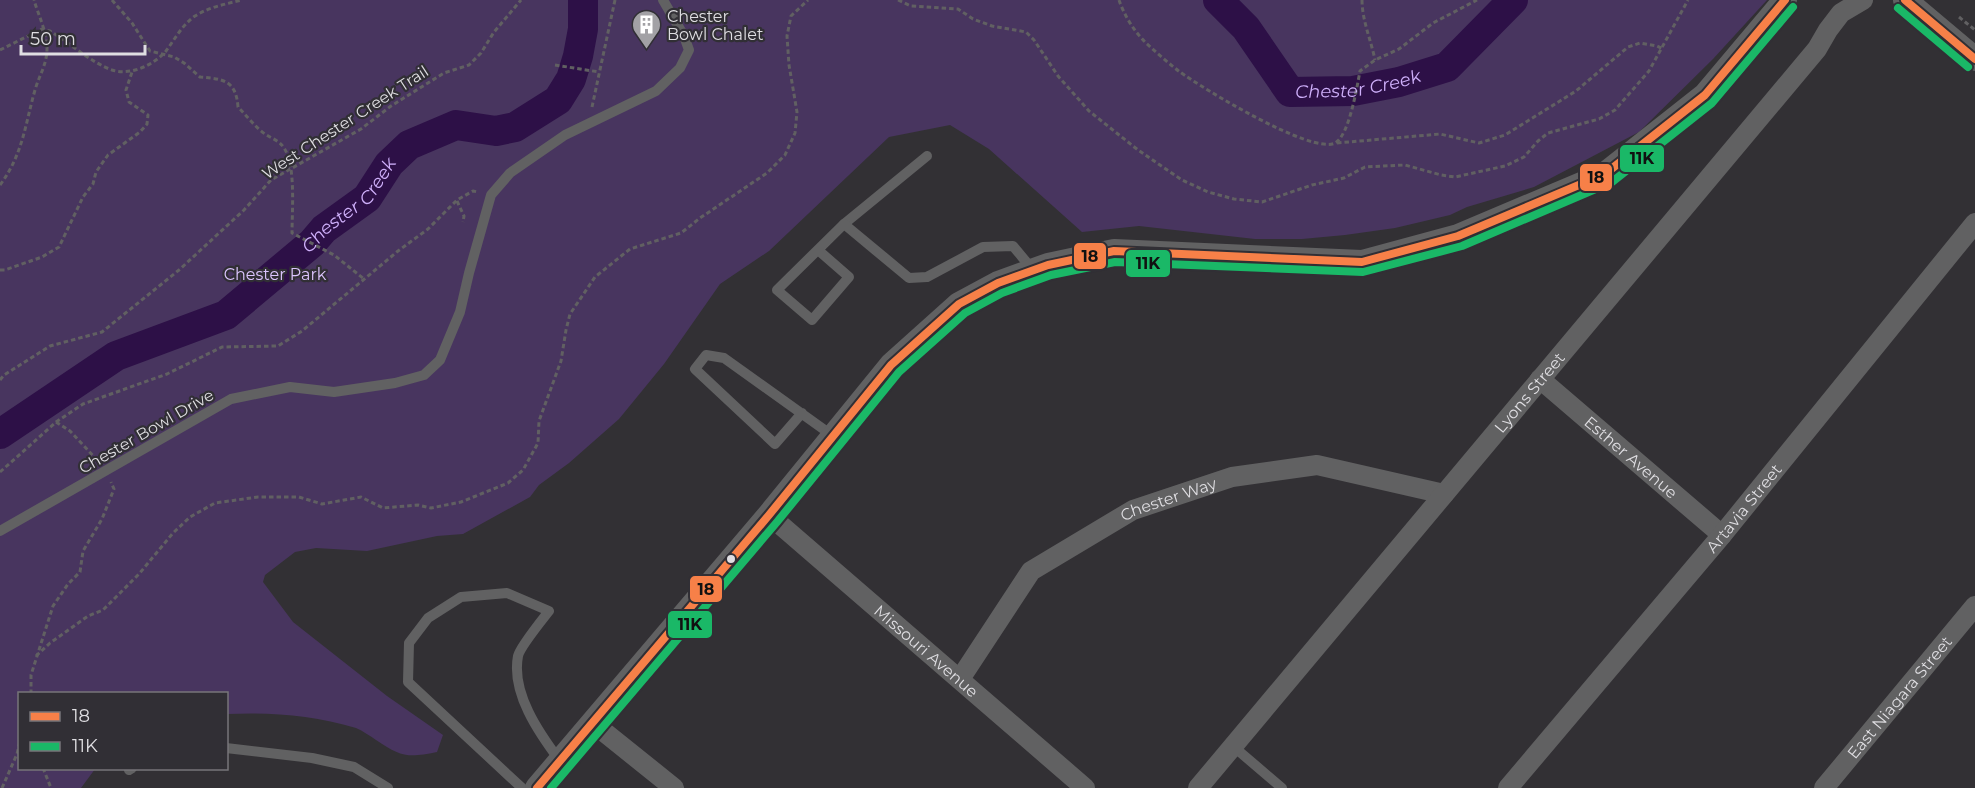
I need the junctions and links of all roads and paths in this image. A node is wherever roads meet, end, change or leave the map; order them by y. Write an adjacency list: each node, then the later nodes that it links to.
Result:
1 (34, 0): 16 (path)
2 (112, 0): 19 (path)
3 (242, 0): 19 (path)
4 (521, 0): 28 (path, West Chester Creek Trail)
5 (615, 0): 24 (path)
6 (663, 0): 25 (lane, Chester Bowl Drive)
7 (808, 0): 52 (path)
8 (898, 0): 18 (path)
9 (1119, 0): 26 (path)
10 (1362, 0): 21 (path)
11 (1477, 0): 21 (path)
12 (1688, 0): 18 (path)
13 (1785, 0): 37 (street)
14 (1863, 0): 39 (street, Lyons Street)
15 (1905, 0): 20 (street)
16 (42, 30): 17 (path); 23 (path); 29 (path)
17 (0, 50)
18 (1663, 50): 26 (path)
19 (162, 55): 23 (path); 28 (path)
20 (1975, 59)
21 (1375, 60): 26 (path)
22 (555, 65): 24 (path)
23 (132, 72): 36 (path)
24 (599, 72): 25 (path)
25 (588, 123): 30 (lane, Chester Bowl Drive)
26 (1336, 143)
27 (927, 156): 34 (lane)
28 (289, 169): 38 (path); 40 (path, West Chester Creek Trail)
29 (0, 185)
30 (491, 195): 31 (path); 45 (lane, Chester Bowl Drive)
31 (457, 200): 32 (path); 38 (path)
32 (463, 222)
33 (1975, 223): 50 (street, Artavia Street)
34 (844, 224): 35 (lane); 37 (lane)
35 (818, 250): 35 (lane)
36 (0, 270)
37 (1033, 270): 43 (street)
38 (364, 279): 42 (path)
39 (1540, 379): 47 (street, Lyons Street); 50 (street, Esther Avenue)
40 (0, 380)
41 (802, 413): 41 (lane); 43 (lane)
42 (56, 422): 44 (path); 46 (path)
43 (833, 436): 48 (street)
44 (89, 452)
45 (107, 471): 49 (lane, Chester Bowl Drive); 52 (path)
46 (0, 472)
47 (1444, 494): 53 (street, Chester Way); 56 (street, Lyons Street)
48 (769, 515): 53 (street, Missouri Avenue); 55 (street)
49 (0, 531)
50 (1722, 535): 70 (street, Artavia Street)
51 (1975, 606): 71 (street, East Niagara Street)
52 (36, 656): 54 (path)
53 (960, 679): 67 (street, Missouri Avenue)
54 (31, 692)
55 (593, 723): 59 (street); 66 (street)
56 (1234, 747): 68 (street, Lyons Street); 69 (lane)
57 (228, 748): 63 (lane)
58 (18, 750): 61 (path)
59 (560, 761): 64 (lane); 65 (street)
60 (44, 770): 62 (path)
61 (2, 788)
62 (51, 788)
63 (388, 788)
64 (522, 788)
65 (537, 788)
66 (674, 788)
67 (1085, 788)
68 (1198, 788)
69 (1282, 788)
70 (1508, 788)
71 (1824, 788)

